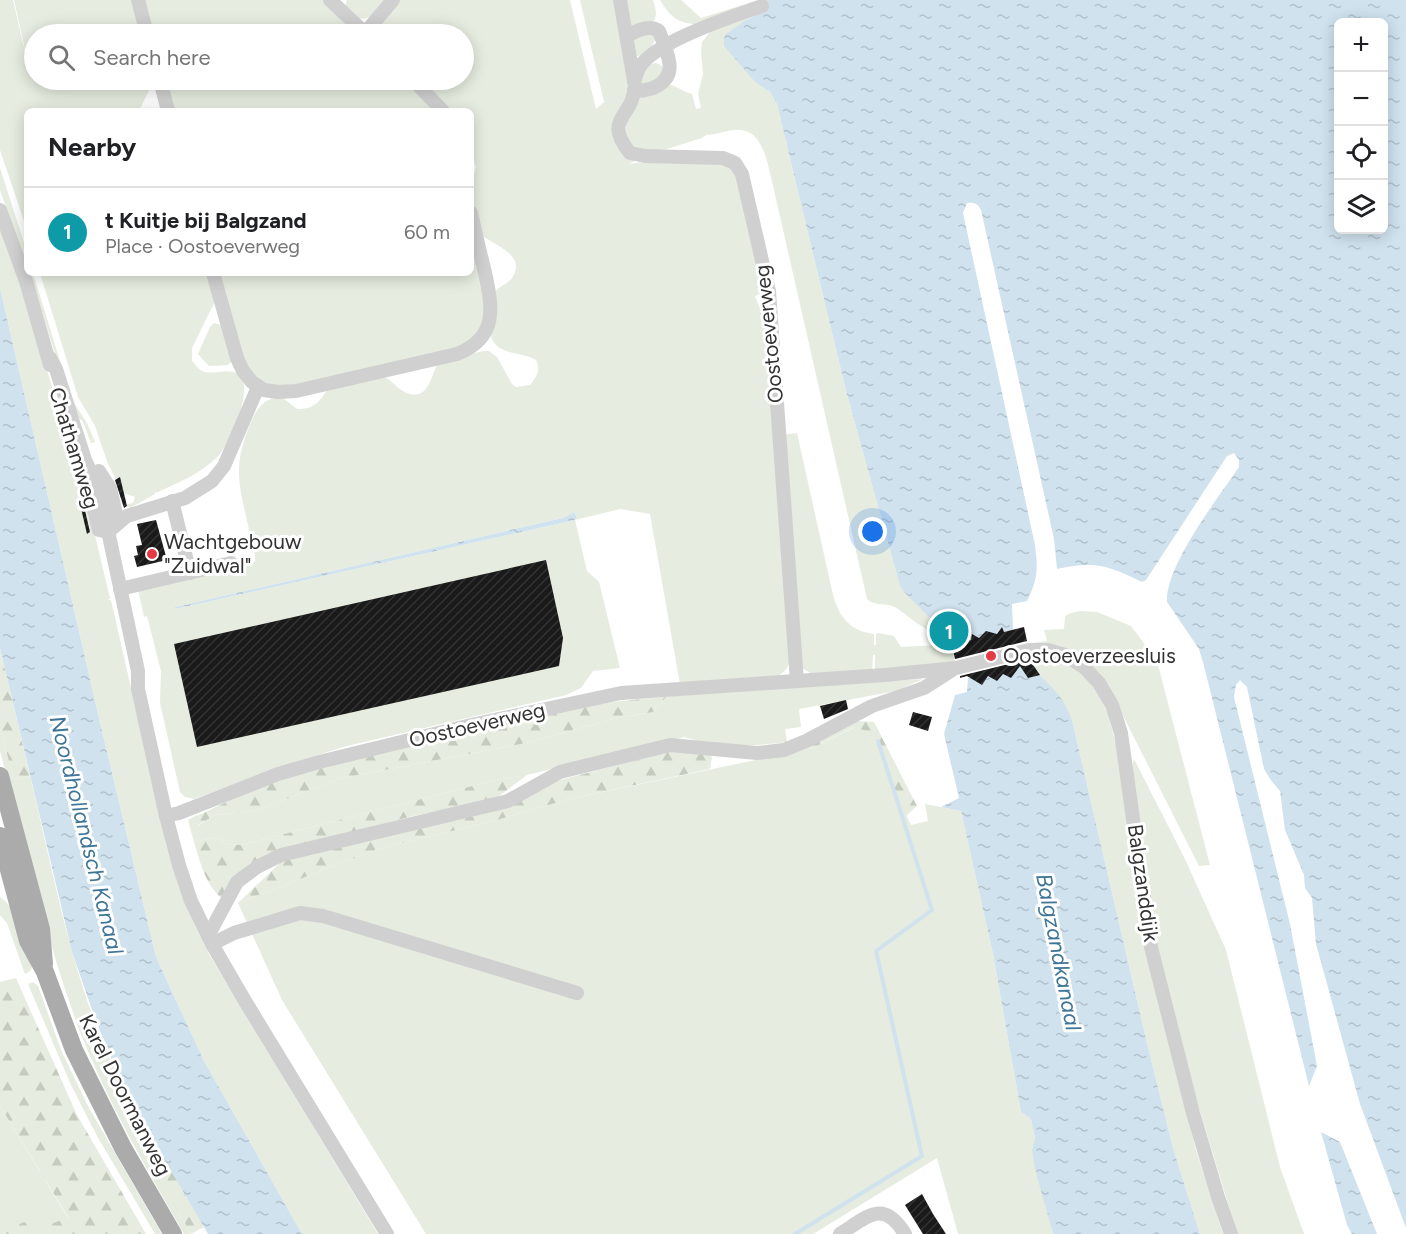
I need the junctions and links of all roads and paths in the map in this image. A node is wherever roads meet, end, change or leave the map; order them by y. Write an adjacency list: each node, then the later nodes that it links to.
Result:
1 (138, 0): 6 (street)
2 (330, 0): 7 (street)
3 (393, 0): 8 (street)
4 (620, 0): 9 (street)
5 (762, 6): 10 (street)
6 (144, 24)
7 (355, 24)
8 (373, 24)
9 (627, 36): 10 (street); 11 (street)
10 (665, 47): 11 (street); 11 (street)
11 (634, 89): 29 (street, Oostoeverweg)
12 (162, 90): 14 (street)
13 (423, 90): 15 (street)
14 (167, 108)
15 (440, 108)
16 (0, 210): 19 (street, Chathamweg)
17 (474, 227): 20 (street)
18 (214, 276): 20 (street)
19 (50, 358): 21 (street, Chathamweg); 24 (street, Chathamweg)
20 (258, 387): 22 (street)
21 (71, 415): 23 (street, Chathamweg); 24 (street, Chathamweg)
22 (172, 501): 23 (street); 26 (street)
23 (118, 522): 24 (street)
24 (108, 532): 27 (street, Chathamweg)
25 (231, 563): 26 (street)
26 (190, 573): 27 (street)
27 (120, 589): 31 (street, Chathamweg)
28 (957, 668): 29 (street, Oostoeverweg); 34 (street); 40 (street, Balgzanddijk)
29 (797, 681): 31 (street, Oostoeverweg)
30 (0, 776): 33 (main road, Karel Doormanweg)
31 (166, 816): 34 (street)
32 (0, 836): 33 (main road, Karel Doormanweg)
33 (9, 875): 36 (main road, Karel Doormanweg)
34 (210, 940): 35 (street); 37 (street)
35 (577, 993)
36 (173, 1234)
37 (387, 1234)
38 (840, 1234): 39 (street)
39 (904, 1234)
40 (1231, 1234)

